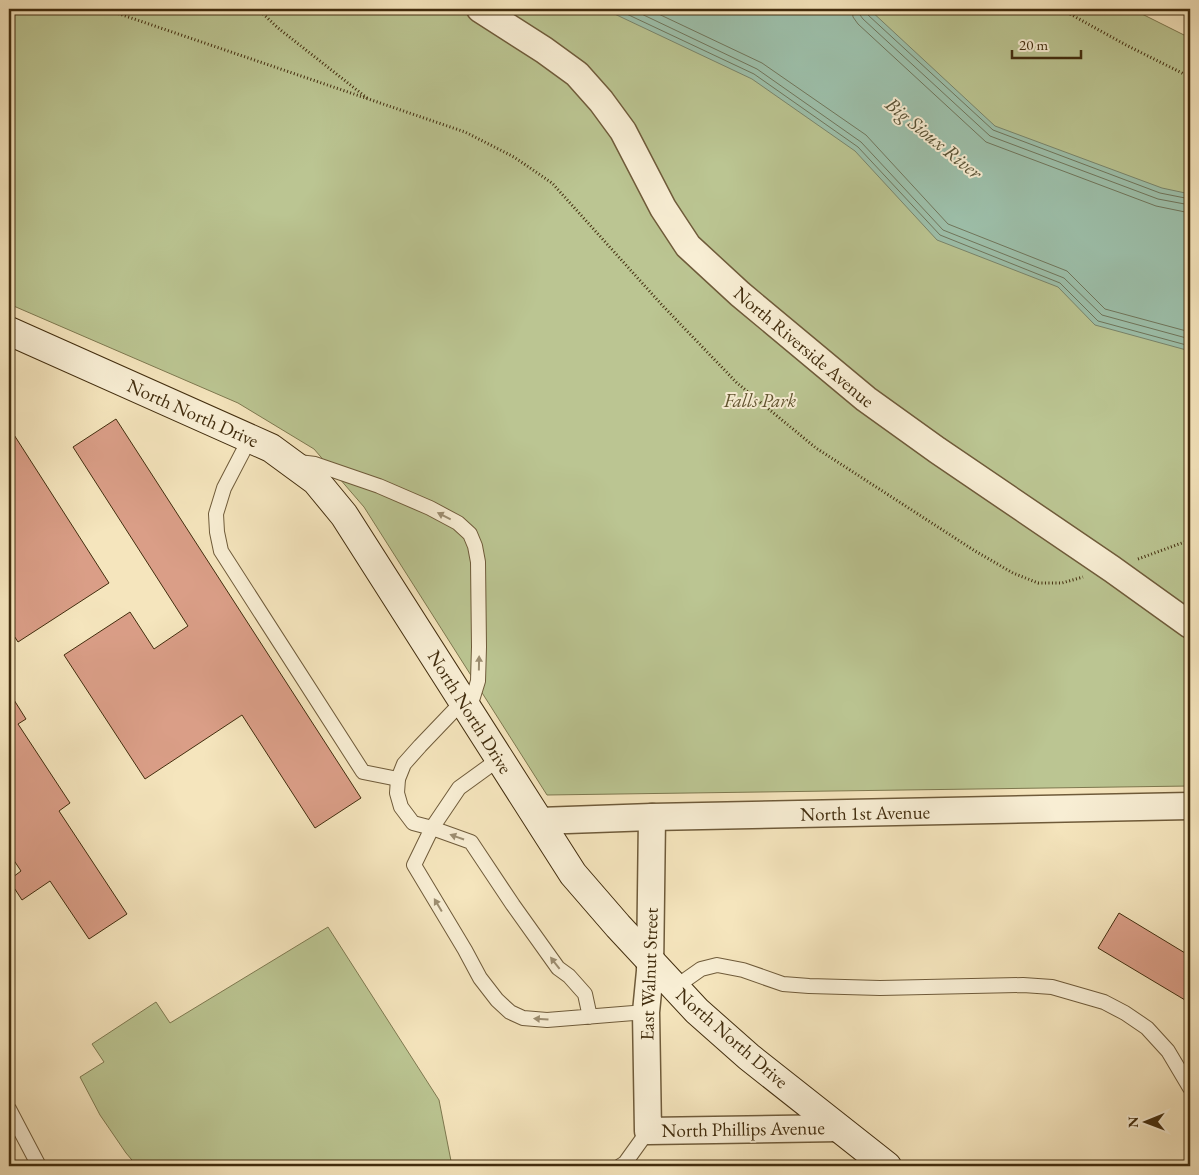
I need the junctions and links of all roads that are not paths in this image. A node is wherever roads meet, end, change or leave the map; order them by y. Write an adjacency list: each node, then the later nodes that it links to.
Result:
1 (480, 9): 5 (street, North Riverside Avenue)
2 (9, 331): 3 (main road, North North Drive)
3 (250, 438): 4 (main road, North North Drive); 8 (lane)
4 (289, 461): 6 (main road, North North Drive); 6 (lane, one-way to 4)
5 (1190, 625)
6 (466, 706): 7 (main road, North North Drive); 8 (lane)
7 (499, 759): 11 (main road, North North Drive); 12 (lane)
8 (398, 779): 12 (lane)
9 (1190, 806): 10 (street, North 1st Avenue)
10 (652, 817): 11 (street, North 1st Avenue); 13 (street, East Walnut Street)
11 (539, 821): 13 (main road, North North Drive)
12 (432, 828): 16 (lane, one-way to 12); 16 (lane, one-way to 12)
13 (650, 960): 14 (main road, North North Drive); 15 (street, East Walnut Street)
14 (674, 988): 17 (lane); 19 (main road, North North Drive)
15 (646, 1012): 16 (lane); 20 (street, East Walnut Street)
16 (590, 1017)
17 (1190, 1088)
18 (9, 1109): 21 (lane)
19 (839, 1128): 20 (street, North Phillips Avenue); 23 (main road, North North Drive)
20 (648, 1131): 22 (lane)
21 (39, 1166)
22 (620, 1166)
23 (887, 1166)

